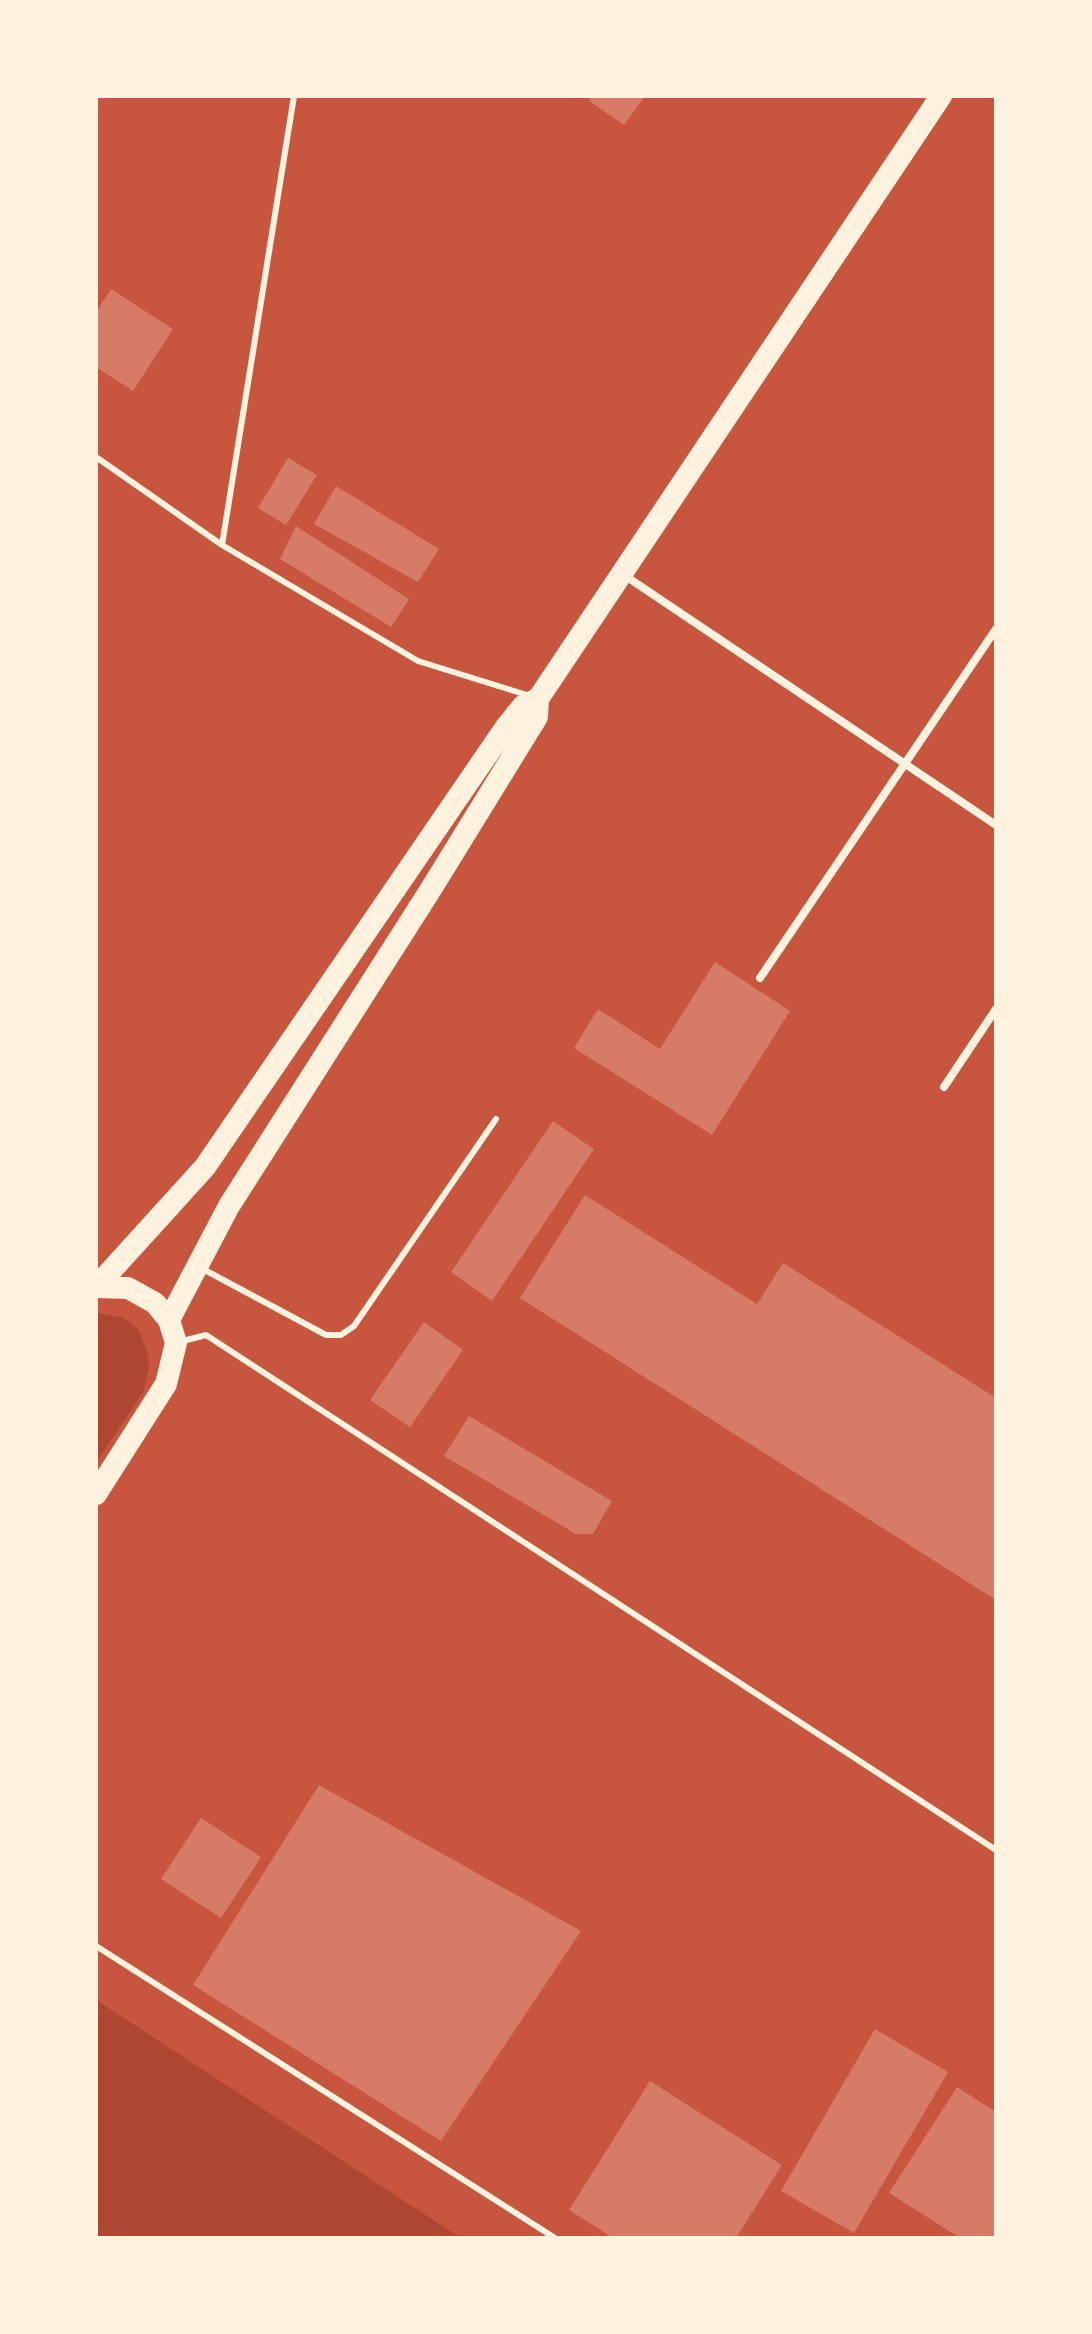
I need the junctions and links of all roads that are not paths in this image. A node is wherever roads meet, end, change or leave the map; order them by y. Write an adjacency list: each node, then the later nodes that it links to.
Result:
1 (294, 96): 4 (lane)
2 (941, 96): 5 (highway)
3 (96, 457): 4 (lane)
4 (222, 545): 7 (lane)
5 (623, 574): 7 (highway); 8 (street)
6 (996, 629): 8 (street)
7 (538, 699): 14 (highway); 15 (highway)
8 (904, 765): 9 (street); 10 (street)
9 (996, 825)
10 (760, 978)
11 (996, 1009): 12 (street)
12 (944, 1087)
13 (496, 1119): 14 (lane)
14 (198, 1266): 16 (highway)
15 (96, 1286): 16 (highway)
16 (169, 1320): 17 (highway)
17 (176, 1343): 18 (highway); 19 (lane)
18 (96, 1494)
19 (996, 1850)
20 (96, 1946): 21 (lane)
21 (555, 2238)

